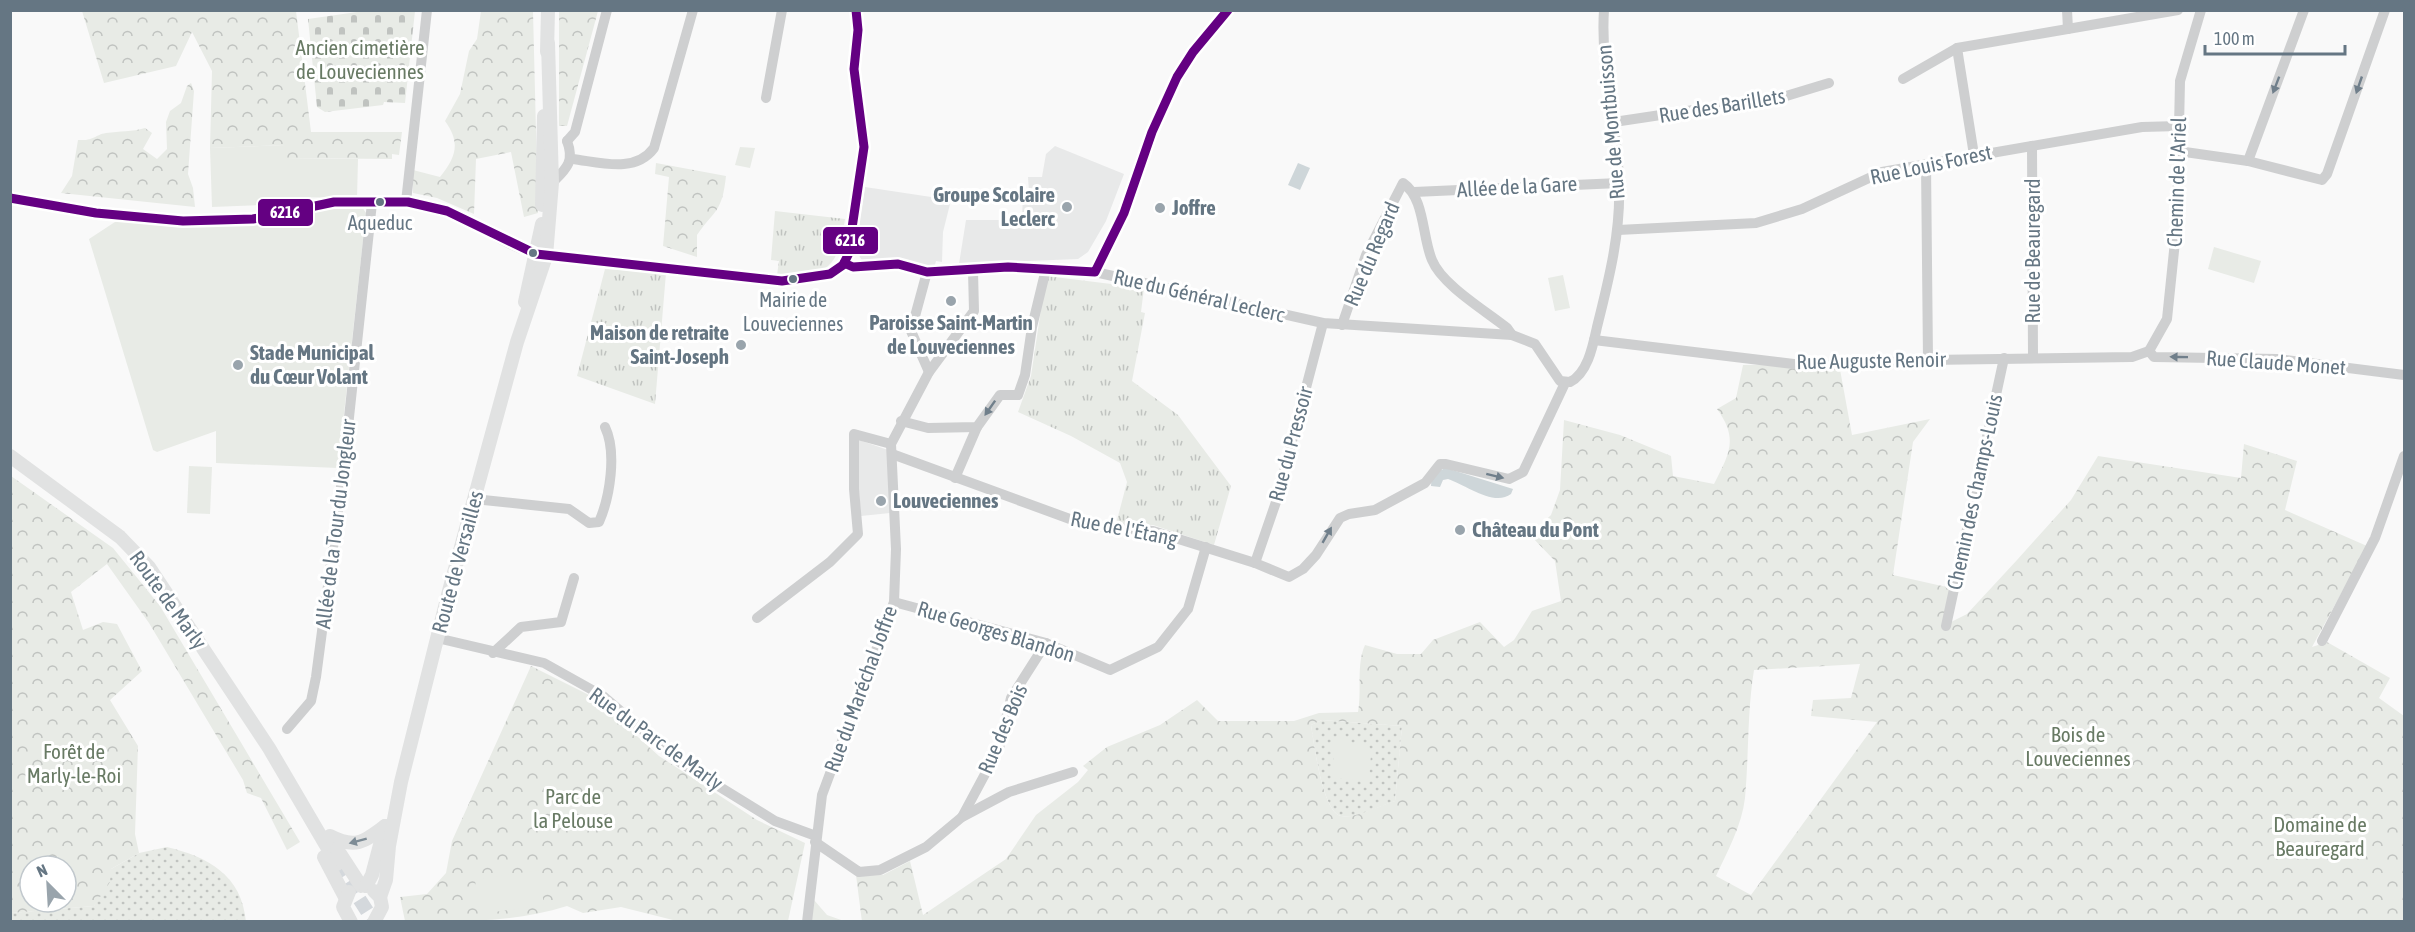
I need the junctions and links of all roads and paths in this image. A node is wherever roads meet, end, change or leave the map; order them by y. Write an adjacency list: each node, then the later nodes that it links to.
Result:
1 (427, 10): 34 (street)
2 (548, 10): 22 (main road, Route de Versailles)
3 (607, 10): 21 (street)
4 (693, 10): 26 (street)
5 (782, 10): 18 (street)
6 (856, 10): 37 (street)
7 (1228, 10): 41 (street)
8 (1604, 10): 19 (street, Rue de Montbuisson)
9 (2067, 10): 14 (street)
10 (2178, 10): 14 (street)
11 (2201, 10): 20 (street, Chemin de l'Ariel)
12 (2304, 10): 27 (street, one-way to 27)
13 (2385, 10): 27 (street, one-way to 27)
14 (2068, 29): 15 (street)
15 (1957, 48): 16 (street); 25 (street)
16 (1903, 79)
17 (1829, 83): 19 (street, Rue des Barillets)
18 (766, 98)
19 (1614, 122): 30 (street, Rue de Montbuisson)
20 (2179, 126): 23 (street, Rue Louis Forest); 24 (street, Chemin de l'Ariel)
21 (567, 141): 22 (street); 26 (street)
22 (547, 143): 29 (main road, Route de Versailles); 36 (main road, Route de Versailles)
23 (2032, 146): 25 (street, Rue Louis Forest); 47 (street, Rue de Beauregard)
24 (2178, 151): 27 (street); 46 (street, Chemin de l'Ariel)
25 (1974, 155): 28 (street, Rue Louis Forest)
26 (572, 159): 29 (street)
27 (2247, 161)
28 (1926, 164): 35 (street, Rue Louis Forest); 49 (street)
29 (552, 183): 36 (main road, Route de Versailles)
30 (1619, 183): 31 (street, Allée de la Gare); 35 (street, Rue de Montbuisson)
31 (1414, 192): 43 (street, Rue du Regard); 44 (street)
32 (10, 198): 33 (street)
33 (372, 202): 34 (street); 71 (street, Allée de la Tour du Jongleur)
34 (406, 202): 36 (street)
35 (1618, 230): 45 (street, Rue de Montbuisson)
36 (541, 255): 37 (street); 60 (main road, Route de Versailles)
37 (844, 263): 40 (street, Rue du Général Leclerc)
38 (1046, 269): 39 (street, Rue du Général Leclerc); 41 (street, Rue du Général Leclerc); 55 (street, one-way to 55)
39 (973, 271): 40 (street, Rue du Général Leclerc); 50 (street)
40 (927, 272): 50 (street)
41 (1095, 272): 42 (street, Rue du Général Leclerc)
42 (1323, 323): 43 (street, Rue du Général Leclerc); 62 (street, Rue du Pressoir)
43 (1342, 325): 44 (street, Rue du Général Leclerc)
44 (1512, 335): 52 (street, Rue du Général Leclerc)
45 (1594, 340): 49 (street, Rue Auguste Renoir); 52 (street)
46 (2149, 351): 47 (street, Rue Auguste Renoir); 51 (street, Rue Claude Monet, one-way to 46)
47 (2033, 357): 48 (street, Rue Auguste Renoir)
48 (2004, 358): 49 (street, Rue Auguste Renoir); 66 (street, Chemin des Champs-Louis)
49 (1928, 360)
50 (929, 372): 53 (street)
51 (2404, 375)
52 (1565, 382): 62 (street, Rue de l'Étang, one-way to 52)
53 (901, 421): 55 (street); 56 (street)
54 (605, 427): 60 (street)
55 (977, 427): 59 (street)
56 (892, 449): 59 (street, Rue de l'Étang); 64 (street, Rue du Maréchal Joffre); 65 (street, Rue de l'Étang)
57 (10, 456): 72 (main road, Route de Marly)
58 (2404, 456): 68 (street)
59 (956, 478): 61 (street, Rue de l'Étang)
60 (474, 499): 67 (main road, Route de Versailles)
61 (1206, 547): 62 (street, Rue de l'Étang); 69 (street, Rue Georges Blandon)
62 (1255, 563)
63 (574, 578): 70 (street)
64 (894, 602): 69 (street, Rue Georges Blandon); 78 (street, Rue du Maréchal Joffre)
65 (757, 618)
66 (1946, 626)
67 (437, 638): 70 (street, Rue du Parc de Marly); 74 (main road, Route de Versailles)
68 (2322, 641)
69 (1046, 643): 75 (street, Rue des Bois)
70 (493, 653): 78 (street, Rue du Parc de Marly)
71 (287, 729)
72 (269, 748): 77 (main road, Route de Marly); 79 (main road, Route de Marly); 81 (main road, Route de Marly)
73 (1073, 772): 75 (street)
74 (401, 782): 76 (main road, Route de Versailles); 82 (main road, Route de Versailles)
75 (962, 817): 78 (street, Rue du Parc de Marly)
76 (385, 826): 77 (main road, one-way to 77); 80 (main road, Route de Versailles)
77 (330, 836): 80 (main road, Route de Marly)
78 (815, 839): 85 (street, Rue du Maréchal Joffre)
79 (337, 864)
80 (363, 886): 81 (main road); 82 (main road)
81 (345, 897): 84 (main road)
82 (380, 897): 83 (main road, Route de Versailles)
83 (380, 918)
84 (351, 921)
85 (807, 921)

